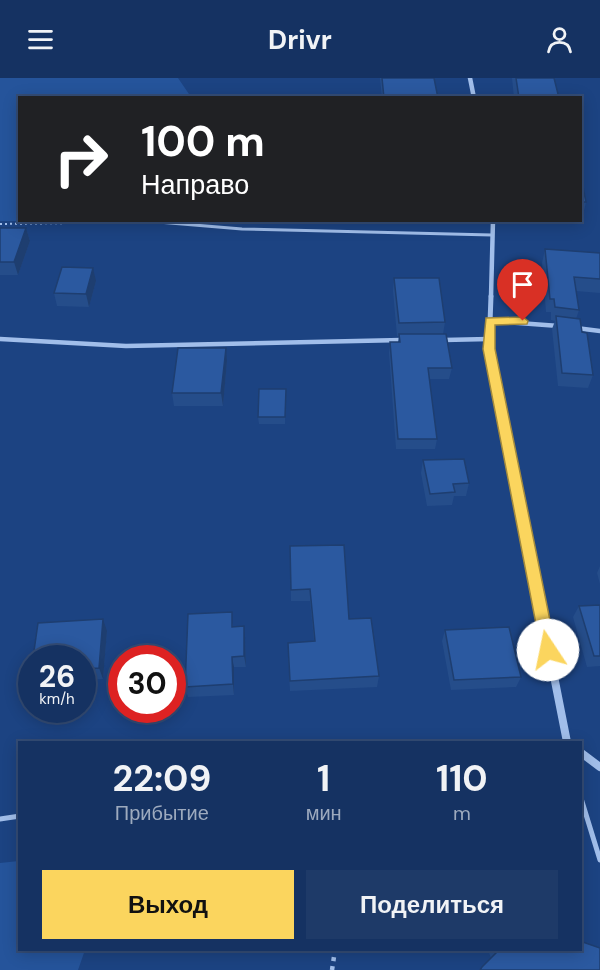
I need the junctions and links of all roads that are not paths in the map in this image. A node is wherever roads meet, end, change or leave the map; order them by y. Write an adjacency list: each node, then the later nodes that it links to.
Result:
1 (470, 78): 2 (street)
2 (474, 96)
3 (158, 222): 5 (lane)
4 (493, 222): 5 (street)
5 (492, 236): 6 (street)
6 (490, 321): 7 (lane); 9 (street)
7 (600, 331)
8 (0, 339): 10 (lane)
9 (489, 339): 11 (lane); 12 (street)
10 (407, 340)
11 (442, 340)
12 (566, 741)
13 (582, 753): 14 (street)
14 (600, 766)
15 (582, 802): 18 (lane)
16 (18, 816): 17 (lane)
17 (0, 819)
18 (600, 860)

